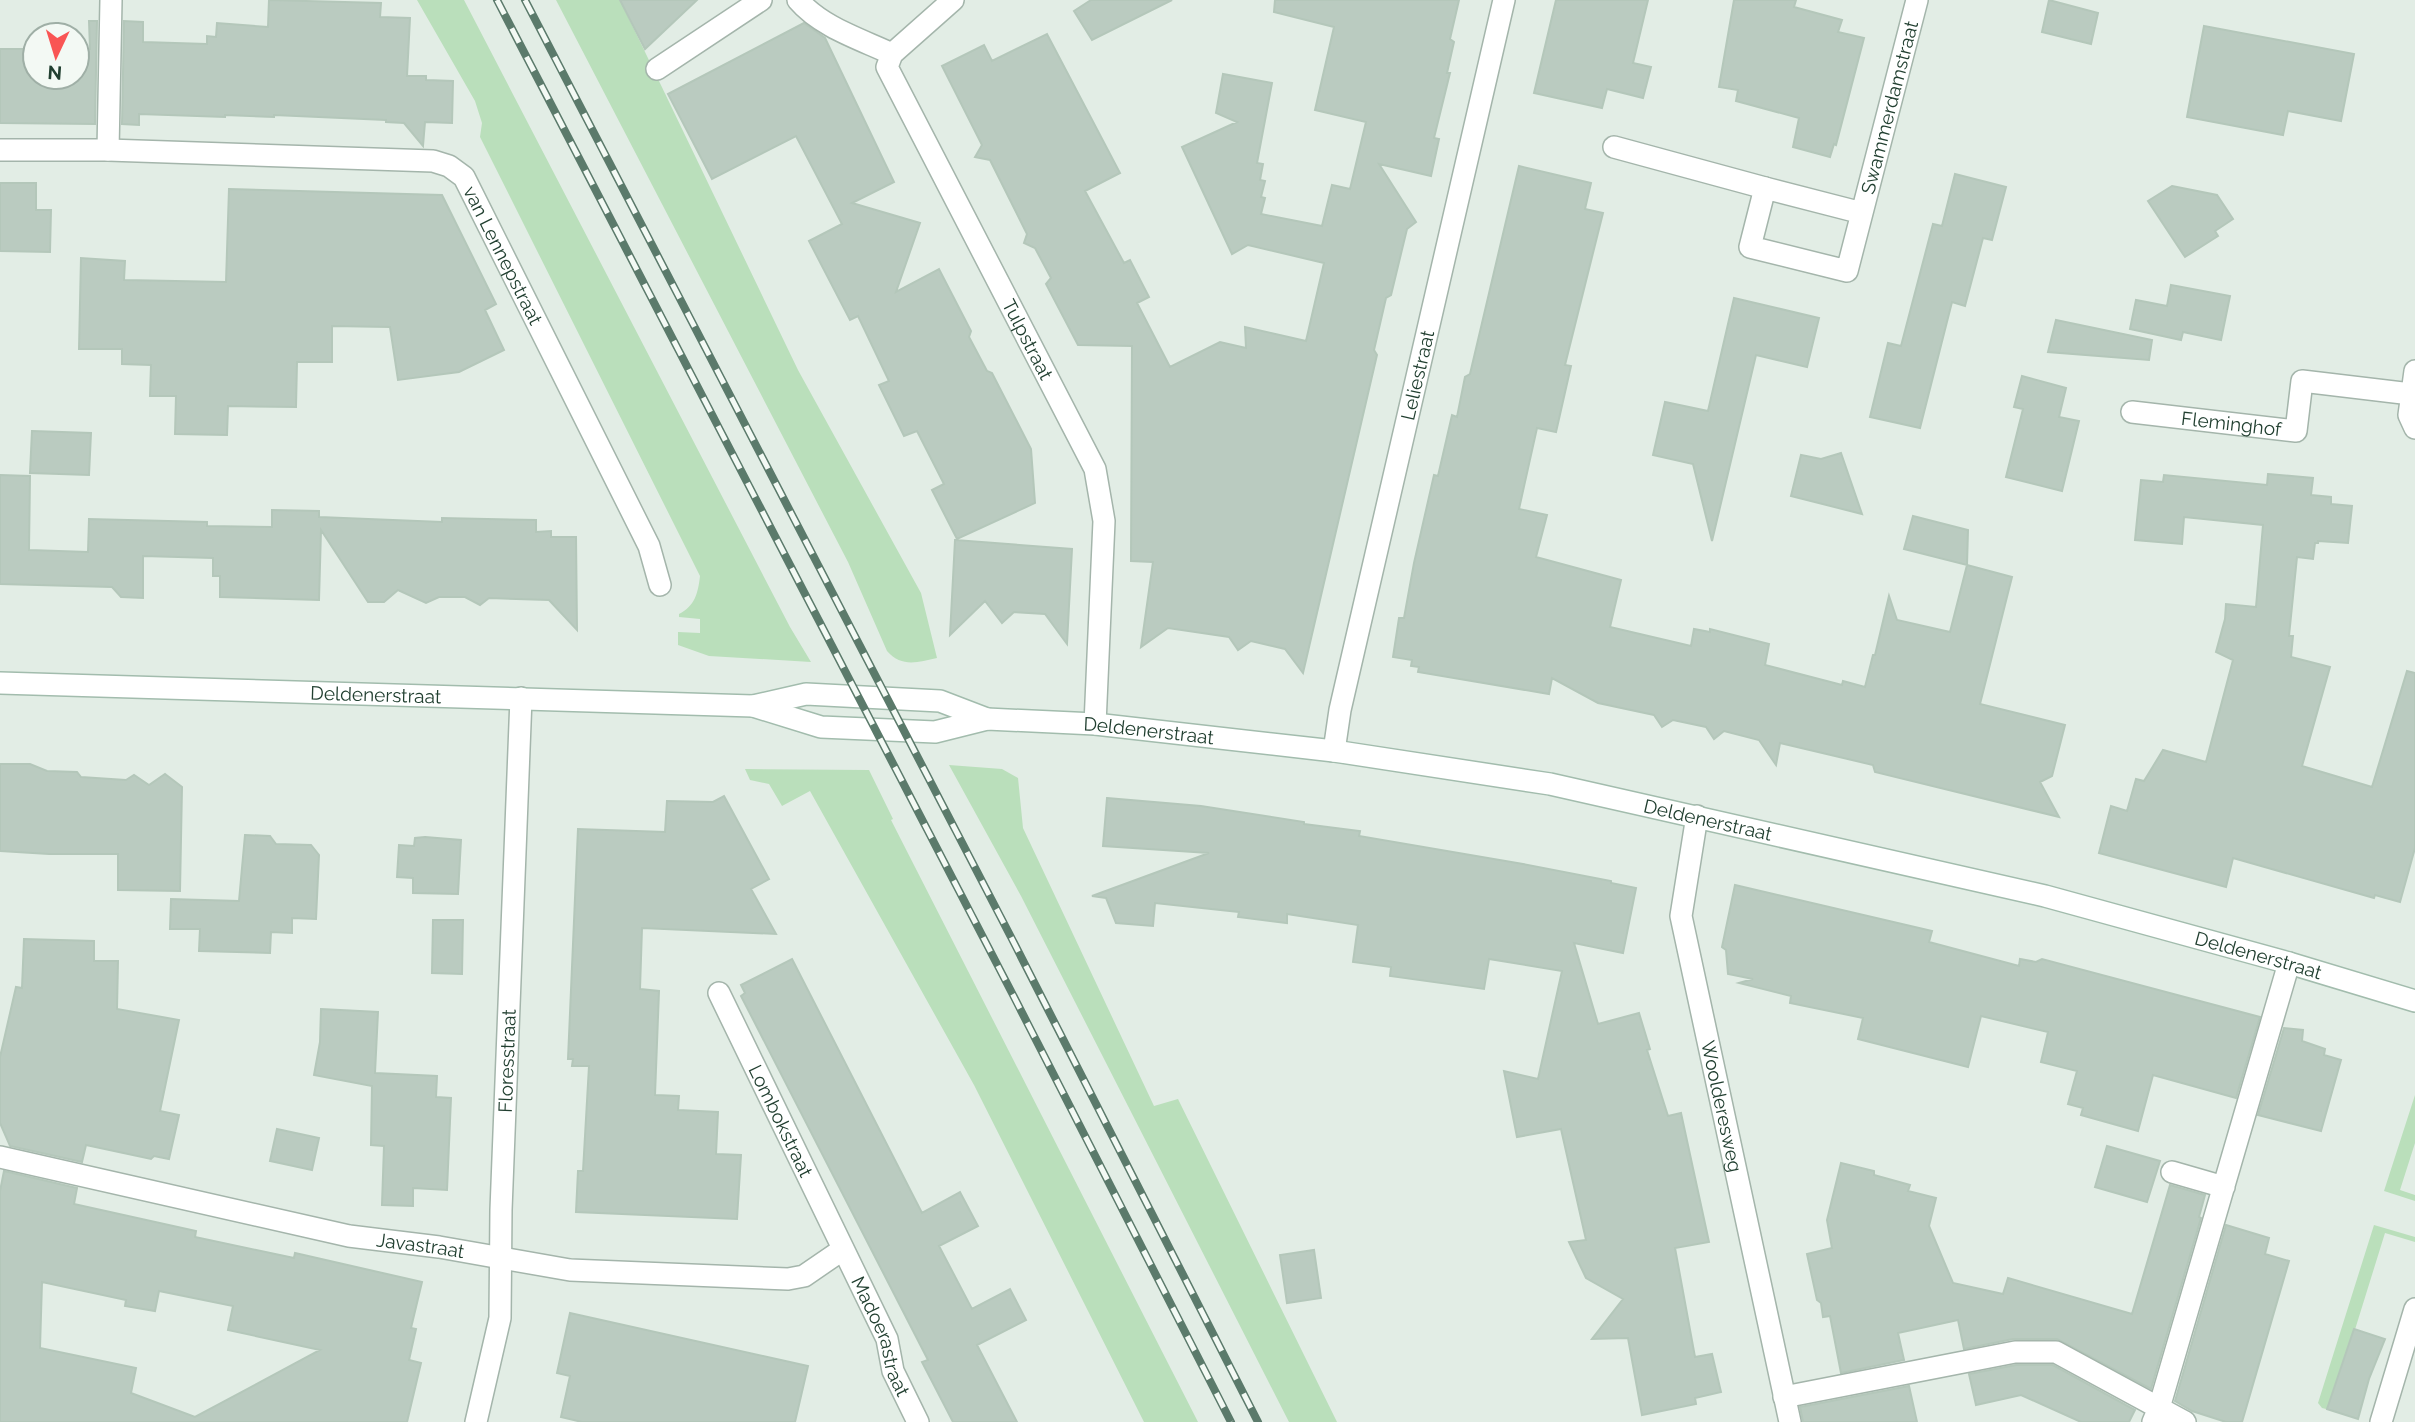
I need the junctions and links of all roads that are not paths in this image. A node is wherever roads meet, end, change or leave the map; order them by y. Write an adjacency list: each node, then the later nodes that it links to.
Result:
1 (111, 0): 11 (street)
2 (761, 0): 8 (street)
3 (798, 0): 7 (street)
4 (953, 0): 7 (street)
5 (1504, 0): 24 (street, Leliestraat)
6 (1917, 0): 13 (street, Swammerdamstraat)
7 (892, 54): 23 (street, Tulpstraat)
8 (657, 69)
9 (1614, 147): 12 (street)
10 (0, 150): 11 (street, van Lennepstraat)
11 (108, 150): 18 (street, van Lennepstraat)
12 (1765, 188): 13 (street, Swammerdamstraat); 13 (street, Swammerdamstraat)
13 (1862, 213)
14 (2415, 372): 15 (street)
15 (2411, 394): 16 (street, Fleminghof); 17 (street)
16 (2132, 412)
17 (2415, 428)
18 (660, 585)
19 (0, 682): 20 (street, Deldenerstraat)
20 (521, 698): 21 (street, Deldenerstraat); 33 (street, Floresstraat)
21 (753, 706): 22 (street, Deldenerstraat); 22 (street, Deldenerstraat)
22 (987, 719): 23 (street, Deldenerstraat)
23 (1095, 724): 24 (street, Deldenerstraat)
24 (1334, 751): 25 (street, Deldenerstraat)
25 (1697, 816): 26 (street, Deldenerstraat); 35 (street, Woolderesweg)
26 (2289, 963): 28 (street, Deldenerstraat); 31 (street)
27 (719, 993): 32 (street, Lombokstraat)
28 (2415, 1001)
29 (0, 1157): 33 (street, Javastraat)
30 (2172, 1172): 31 (street)
31 (2224, 1186): 36 (street)
32 (842, 1250): 33 (street, Javastraat); 38 (street, Madoerastraat)
33 (501, 1258): 37 (street, Floresstraat)
34 (2415, 1309): 41 (street)
35 (1784, 1397): 36 (street); 39 (street, Woolderesweg)
36 (2156, 1415): 40 (street)
37 (476, 1422)
38 (918, 1422)
39 (1790, 1422)
40 (2185, 1422)
41 (2381, 1422)

